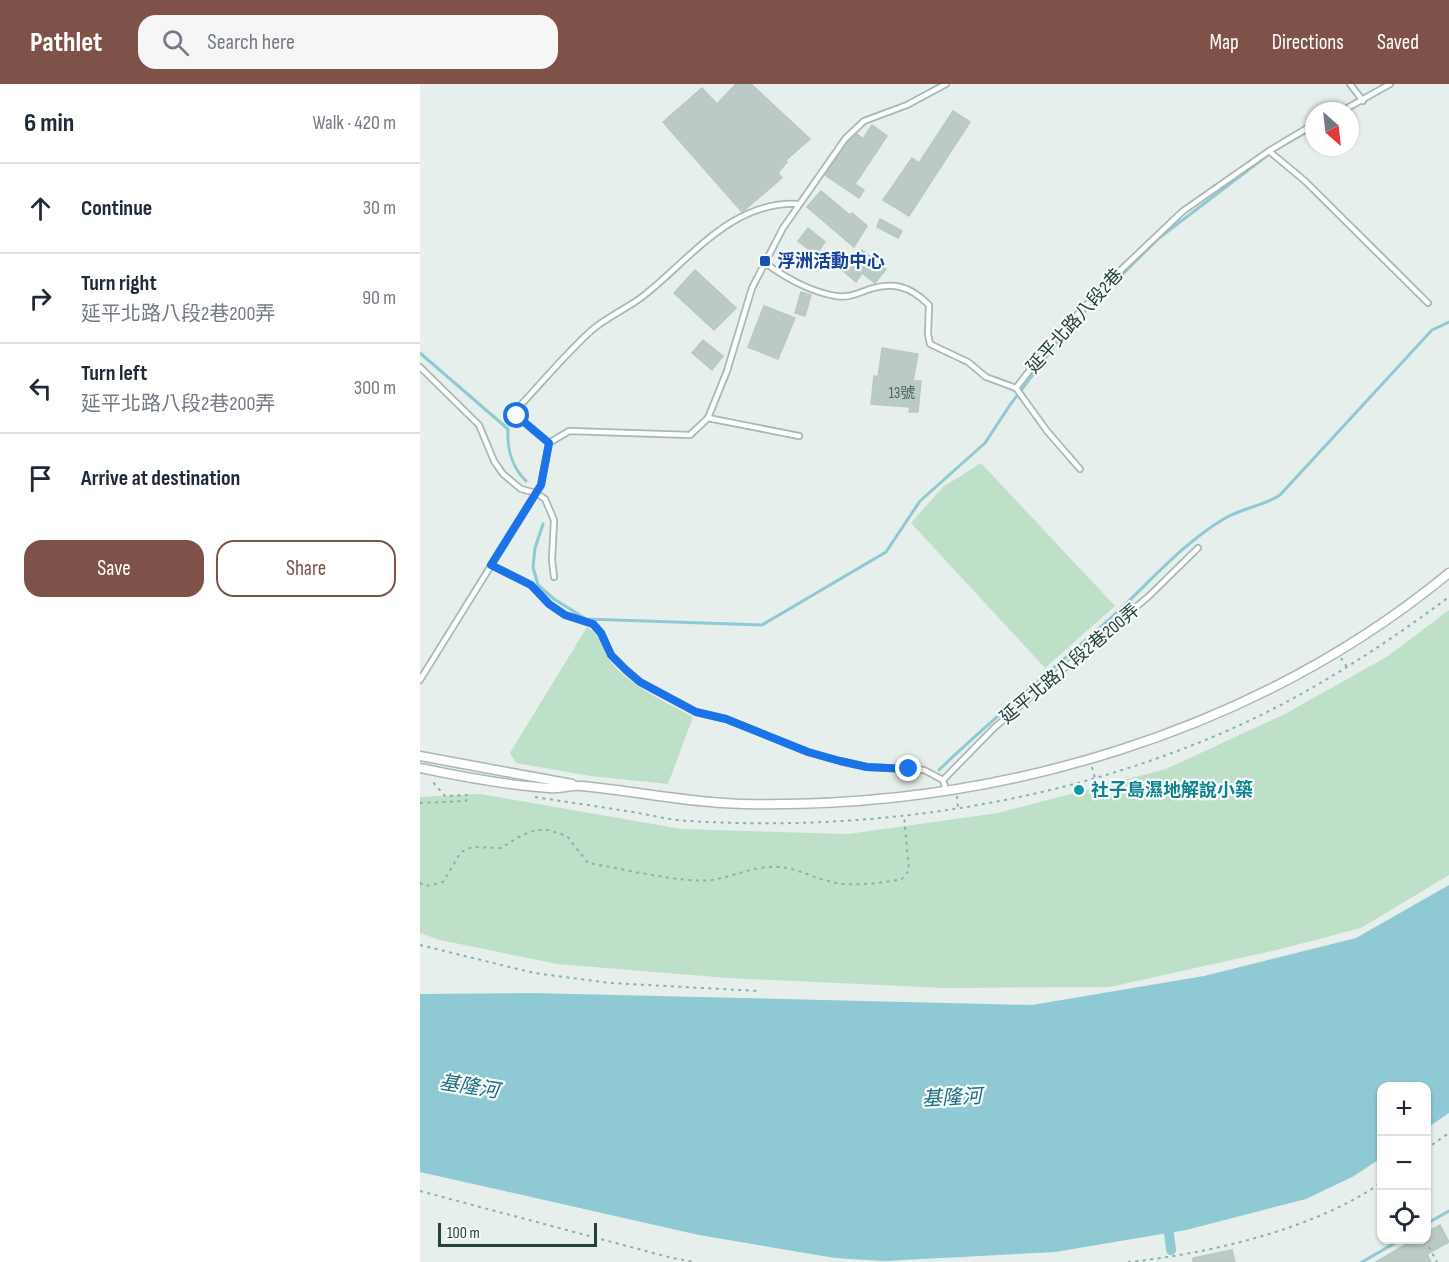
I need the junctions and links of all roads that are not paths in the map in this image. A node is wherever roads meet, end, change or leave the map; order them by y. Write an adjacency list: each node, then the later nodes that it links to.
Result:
1 (946, 84): 8 (lane)
2 (1350, 84): 4 (lane)
3 (1390, 84): 4 (lane)
4 (1363, 101): 5 (lane)
5 (1359, 103)
6 (1305, 129): 7 (lane, 延平北路八段2巷)
7 (1269, 151): 10 (lane); 12 (lane, 延平北路八段2巷)
8 (799, 204): 9 (lane); 15 (lane)
9 (765, 263): 12 (lane, 延平北路八段2巷); 13 (lane)
10 (1428, 303)
11 (420, 368): 17 (lane)
12 (1016, 388): 16 (lane)
13 (708, 418): 14 (lane); 15 (lane)
14 (799, 436)
15 (549, 443): 17 (lane)
16 (1080, 469)
17 (536, 493): 19 (lane); 21 (lane)
18 (1198, 548): 25 (lane, 延平北路八段2巷200弄)
19 (491, 565): 22 (lane); 25 (lane)
20 (1449, 573): 27 (street)
21 (554, 577)
22 (420, 680)
23 (420, 756): 26 (street)
24 (420, 768): 26 (street)
25 (943, 780): 27 (lane)
26 (578, 786): 27 (street)
27 (946, 791)

